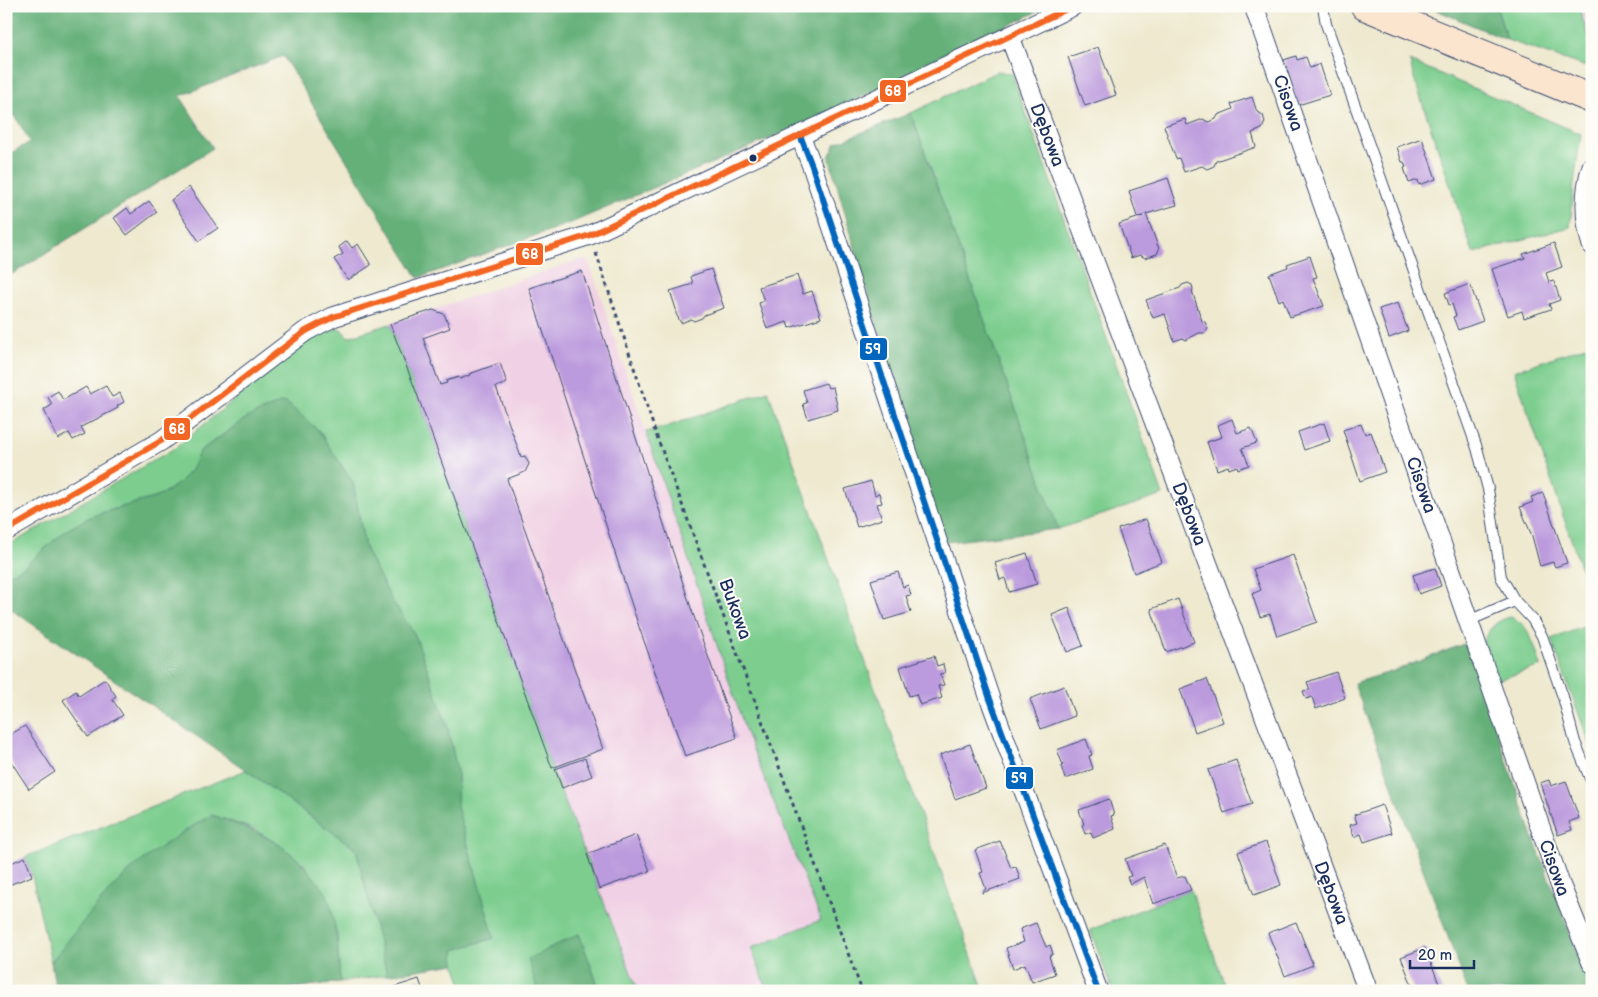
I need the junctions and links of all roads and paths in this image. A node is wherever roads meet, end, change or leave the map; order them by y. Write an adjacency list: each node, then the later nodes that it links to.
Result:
1 (1073, 6): 5 (street)
2 (1254, 6): 13 (street, Cisowa)
3 (1323, 6): 12 (lane)
4 (1365, 6): 6 (street)
5 (1010, 37): 7 (street); 18 (street, Dębowa)
6 (1592, 99)
7 (800, 135): 9 (street); 17 (street)
8 (1592, 166): 10 (street)
9 (590, 235): 11 (street); 16 (path, Bukowa)
10 (1592, 245)
11 (6, 530)
12 (1515, 601): 13 (lane); 14 (lane)
13 (1468, 621): 15 (street, Cisowa)
14 (1592, 783)
15 (1592, 963)
16 (862, 991)
17 (1098, 991)
18 (1368, 991)

